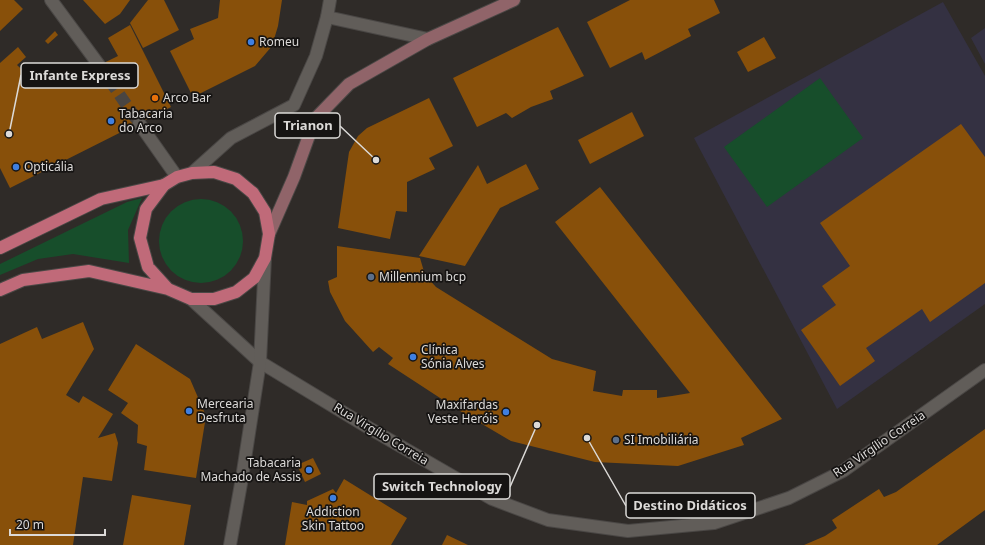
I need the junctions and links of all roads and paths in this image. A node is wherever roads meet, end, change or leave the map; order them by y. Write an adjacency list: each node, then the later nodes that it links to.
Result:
1 (52, 0): 6 (street)
2 (330, 0): 4 (street)
3 (514, 0): 5 (street)
4 (327, 17): 5 (street); 8 (street)
5 (428, 39): 11 (street)
6 (99, 65)
7 (139, 123): 9 (street)
8 (192, 173): 9 (main road); 11 (main road)
9 (177, 177): 10 (main road)
10 (164, 185): 12 (main road); 14 (main road)
11 (269, 234): 13 (main road)
12 (0, 248)
13 (265, 258): 16 (main road); 17 (street)
14 (168, 289): 15 (main road); 16 (main road)
15 (0, 290)
16 (191, 299): 17 (street, Rua Virgílio Correia)
17 (260, 362): 18 (street, Rua Virgílio Correia); 19 (street)
18 (985, 370)
19 (230, 545)

